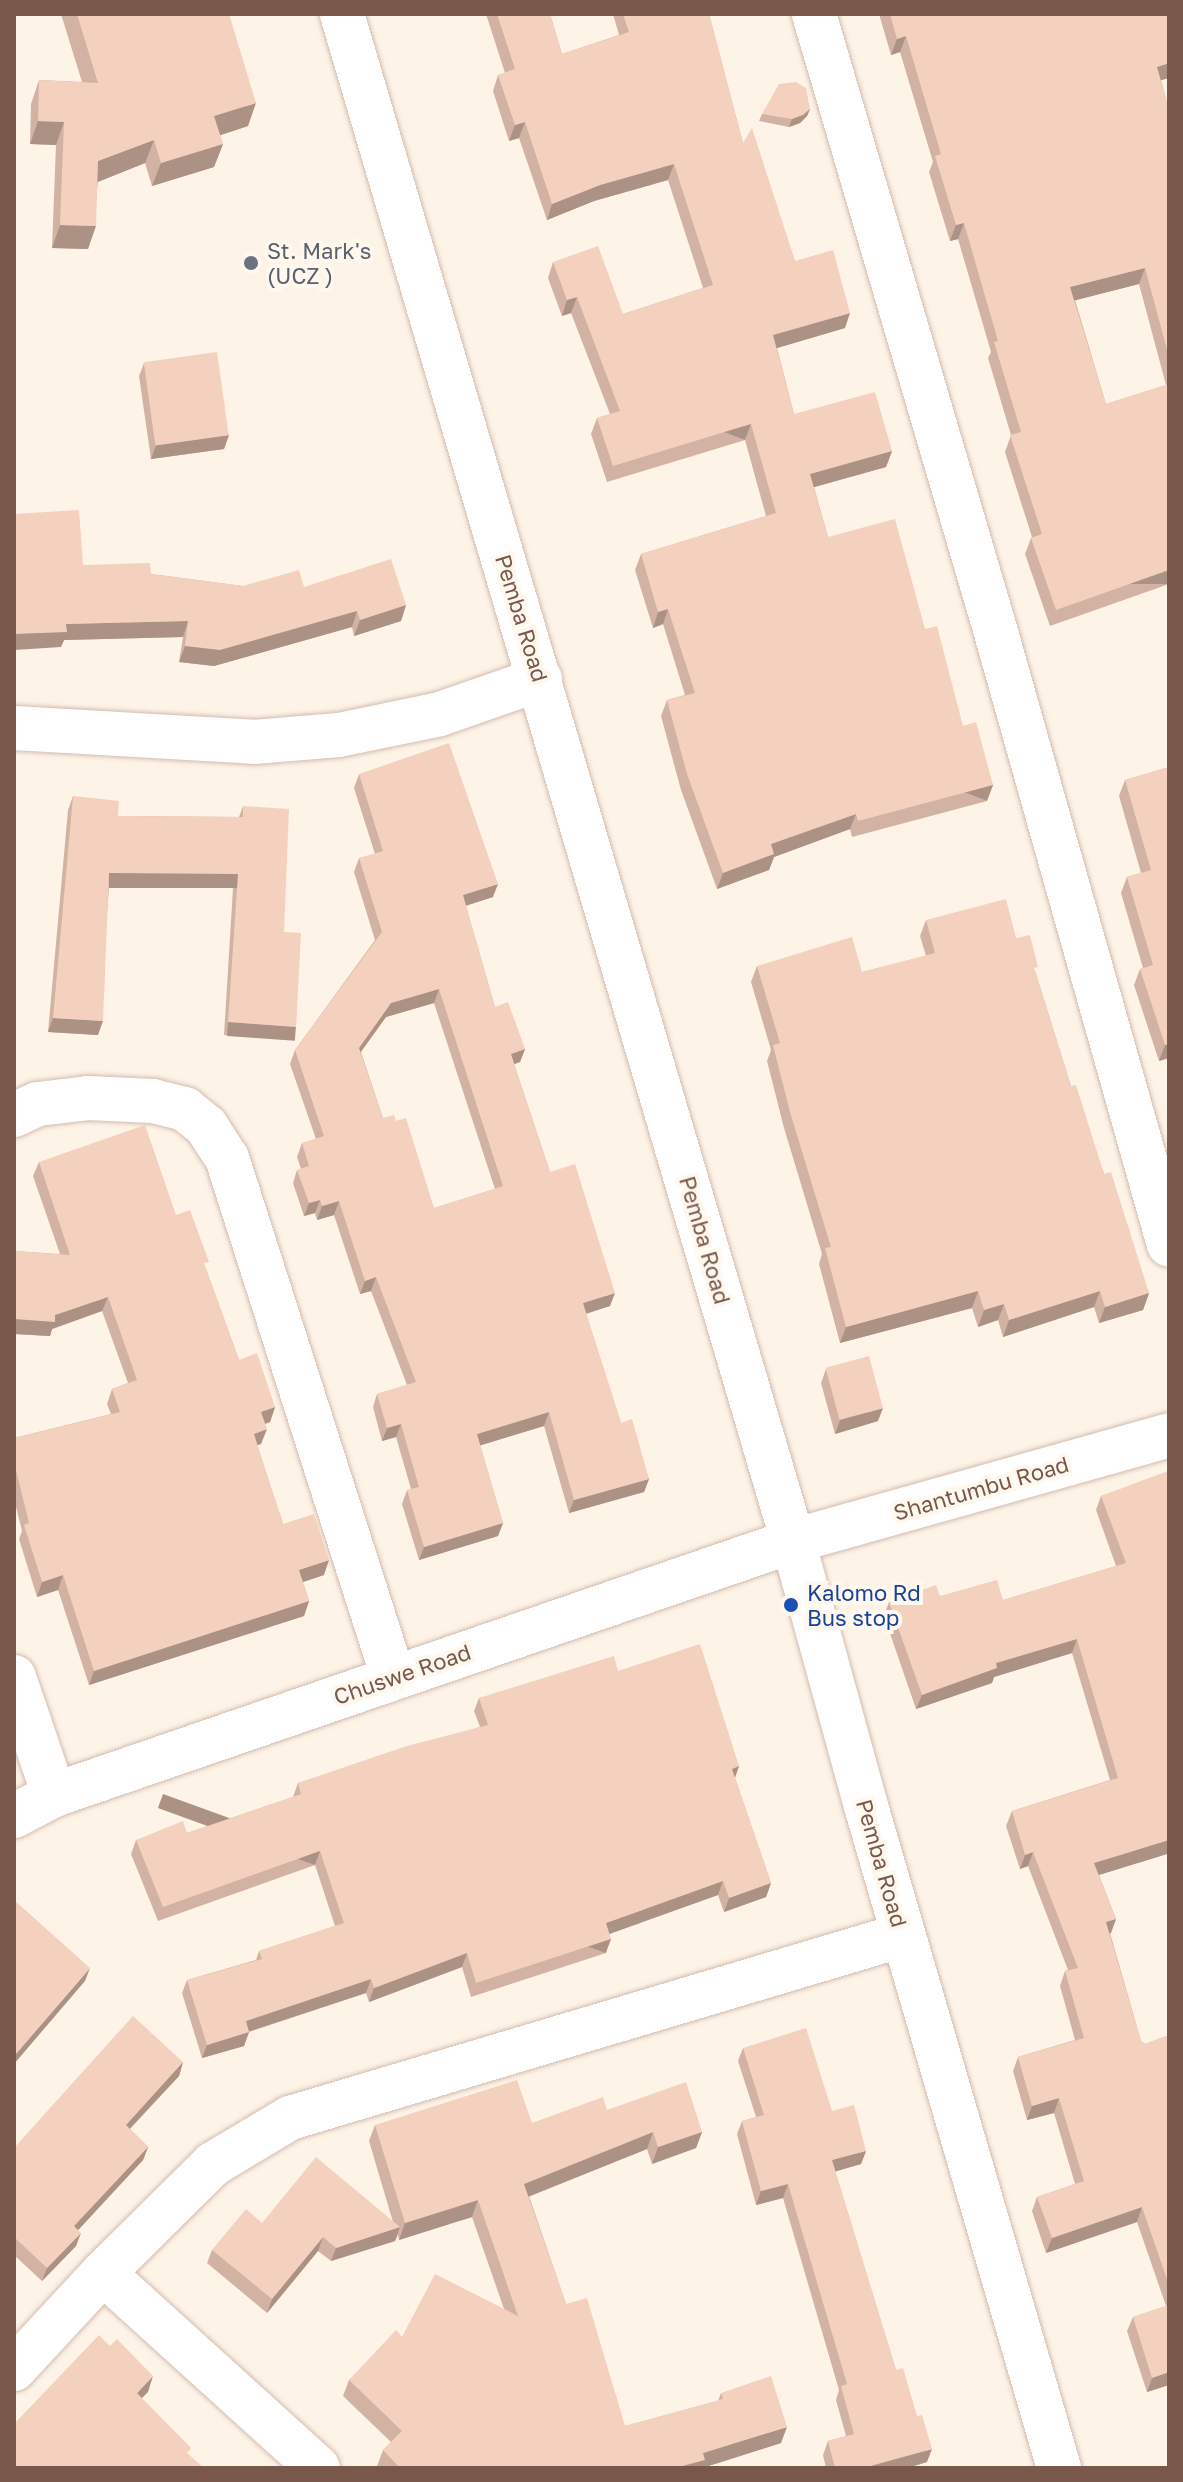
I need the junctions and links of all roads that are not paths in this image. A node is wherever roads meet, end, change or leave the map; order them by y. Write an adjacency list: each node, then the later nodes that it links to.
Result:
1 (342, 14): 3 (street, Pemba Road)
2 (814, 14): 6 (street)
3 (540, 679): 4 (street); 8 (street, Pemba Road)
4 (14, 728)
5 (14, 1115): 10 (street)
6 (1169, 1245)
7 (1169, 1435): 8 (street, Shantumbu Road)
8 (793, 1541): 10 (street, Chuswe Road); 13 (street, Pemba Road)
9 (14, 1677): 11 (street)
10 (393, 1677): 11 (street, Chuswe Road)
11 (54, 1795): 12 (street, Chuswe Road)
12 (14, 1816)
13 (903, 1935): 14 (street); 17 (street, Pemba Road)
14 (103, 2273): 15 (street); 16 (street)
15 (14, 2369)
16 (318, 2468)
17 (1059, 2468)

